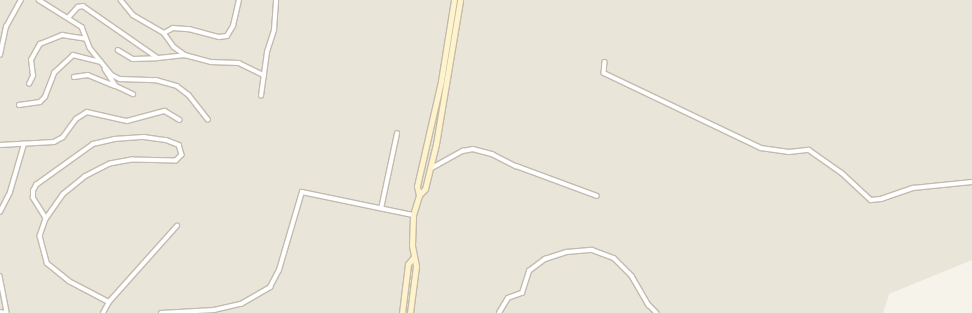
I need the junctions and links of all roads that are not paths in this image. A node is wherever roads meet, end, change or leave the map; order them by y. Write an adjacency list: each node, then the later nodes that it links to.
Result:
1 (21, 0): 12 (street)
2 (39, 0): 8 (street)
3 (121, 0): 9 (street)
4 (239, 0): 9 (street)
5 (276, 0): 17 (street)
6 (454, 0): 31 (street)
7 (460, 0): 29 (street)
8 (68, 18): 10 (street); 14 (street)
9 (164, 33): 13 (street)
10 (86, 39): 15 (street); 19 (street)
11 (118, 50): 14 (street)
12 (0, 55)
13 (185, 55): 14 (street); 17 (street)
14 (158, 58)
15 (101, 62): 20 (street); 23 (street); 24 (street)
16 (604, 62): 30 (street)
17 (264, 75): 22 (street)
18 (74, 77): 20 (street)
19 (29, 84)
20 (116, 86): 21 (street)
21 (133, 94)
22 (261, 96)
23 (19, 105)
24 (208, 119)
25 (180, 120): 27 (street)
26 (397, 134): 33 (street)
27 (24, 144): 28 (street); 34 (street)
28 (0, 145)
29 (429, 170): 31 (street); 32 (street)
30 (972, 182)
31 (419, 194): 35 (street)
32 (597, 196)
33 (381, 209): 35 (street); 44 (street)
34 (0, 212)
35 (412, 215): 38 (street)
36 (46, 219): 36 (street); 40 (street)
37 (177, 226): 40 (street)
38 (413, 258): 45 (street); 46 (street)
39 (0, 276): 42 (street)
40 (109, 302): 43 (street)
41 (0, 312): 42 (street)
42 (6, 313)
43 (103, 313)
44 (161, 313)
45 (402, 313)
46 (410, 313)
47 (499, 313): 48 (street)
48 (657, 313)

